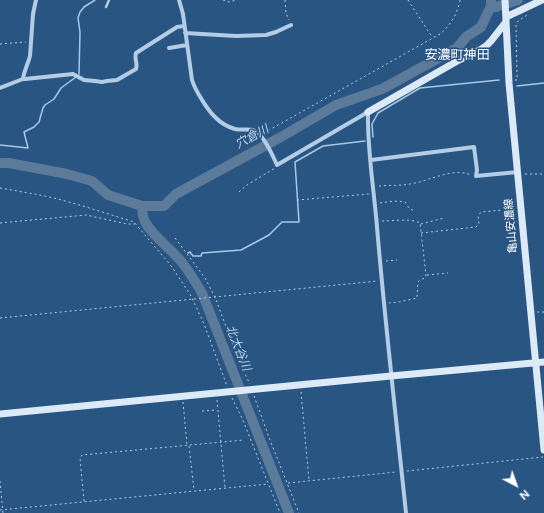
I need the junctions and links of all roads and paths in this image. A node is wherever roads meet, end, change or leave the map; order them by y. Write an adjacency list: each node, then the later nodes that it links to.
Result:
1 (36, 0): 18 (street)
2 (109, 0): 11 (lane)
3 (179, 0): 15 (street)
4 (223, 0): 5 (path)
5 (237, 0)
6 (286, 0): 14 (path)
7 (408, 0): 17 (path)
8 (460, 0): 17 (path)
9 (504, 0): 13 (street, 亀山安濃線)
10 (542, 0): 13 (street)
11 (106, 7)
12 (533, 11): 23 (path)
13 (506, 17): 23 (street, 亀山安濃線); 25 (street)
14 (291, 25): 16 (street)
15 (184, 26): 16 (street); 22 (street)
16 (185, 33): 20 (street)
17 (433, 38): 26 (path)
18 (31, 42): 19 (path); 22 (street)
19 (0, 44)
20 (187, 45): 21 (street); 26 (street)
21 (169, 48)
22 (23, 78): 24 (street)
23 (509, 80): 29 (street, 亀山安濃線)
24 (0, 88)
25 (368, 112): 27 (street); 28 (street)
26 (261, 136): 28 (street)
27 (370, 160): 31 (street); 32 (street)
28 (278, 165): 34 (path)
29 (518, 173): 30 (path); 31 (street); 38 (street, 亀山安濃線)
30 (544, 174)
31 (476, 176): 32 (path)
32 (373, 187): 35 (street)
33 (0, 188): 43 (path)
34 (239, 192)
35 (374, 193): 36 (path); 37 (street)
36 (297, 200)
37 (375, 203): 39 (path); 41 (street)
38 (521, 208): 45 (path); 57 (street, 亀山安濃線)
39 (414, 211)
40 (444, 218): 44 (path)
41 (377, 221): 44 (path); 48 (street)
42 (0, 223): 43 (path)
43 (135, 224): 53 (path)
44 (420, 225): 45 (path)
45 (421, 232): 50 (path)
46 (175, 238): 52 (path)
47 (397, 260): 48 (path)
48 (380, 261): 51 (street)
49 (448, 273): 50 (path)
50 (426, 275): 54 (path)
51 (382, 281): 52 (path); 54 (street)
52 (215, 297): 53 (path); 60 (path)
53 (193, 300): 55 (path); 61 (path)
54 (384, 304): 58 (street)
55 (0, 318)
56 (544, 362): 57 (street)
57 (536, 363): 58 (street); 70 (street, 亀山安濃線)
58 (391, 376): 59 (street); 72 (street)
59 (301, 384): 60 (street); 74 (path)
60 (251, 389): 61 (street); 75 (path)
61 (230, 392): 62 (street); 76 (path)
62 (217, 393): 63 (street); 64 (path)
63 (182, 396): 66 (street); 69 (path)
64 (218, 410): 65 (path); 68 (path)
65 (202, 411)
66 (0, 414)
67 (244, 440): 68 (path)
68 (220, 442): 69 (path); 77 (path)
69 (188, 445): 78 (path); 79 (path)
70 (544, 450)
71 (544, 456): 72 (path)
72 (401, 471): 74 (path); 85 (street)
73 (0, 480): 80 (path)
74 (309, 481): 75 (path)
75 (287, 483): 84 (path)
76 (268, 484): 77 (path); 83 (path)
77 (225, 488): 78 (path)
78 (194, 491): 79 (path)
79 (84, 501): 80 (path)
80 (3, 509): 81 (path); 82 (path)
81 (0, 510)
82 (3, 513)
83 (280, 513)
84 (299, 513)
85 (406, 513)

